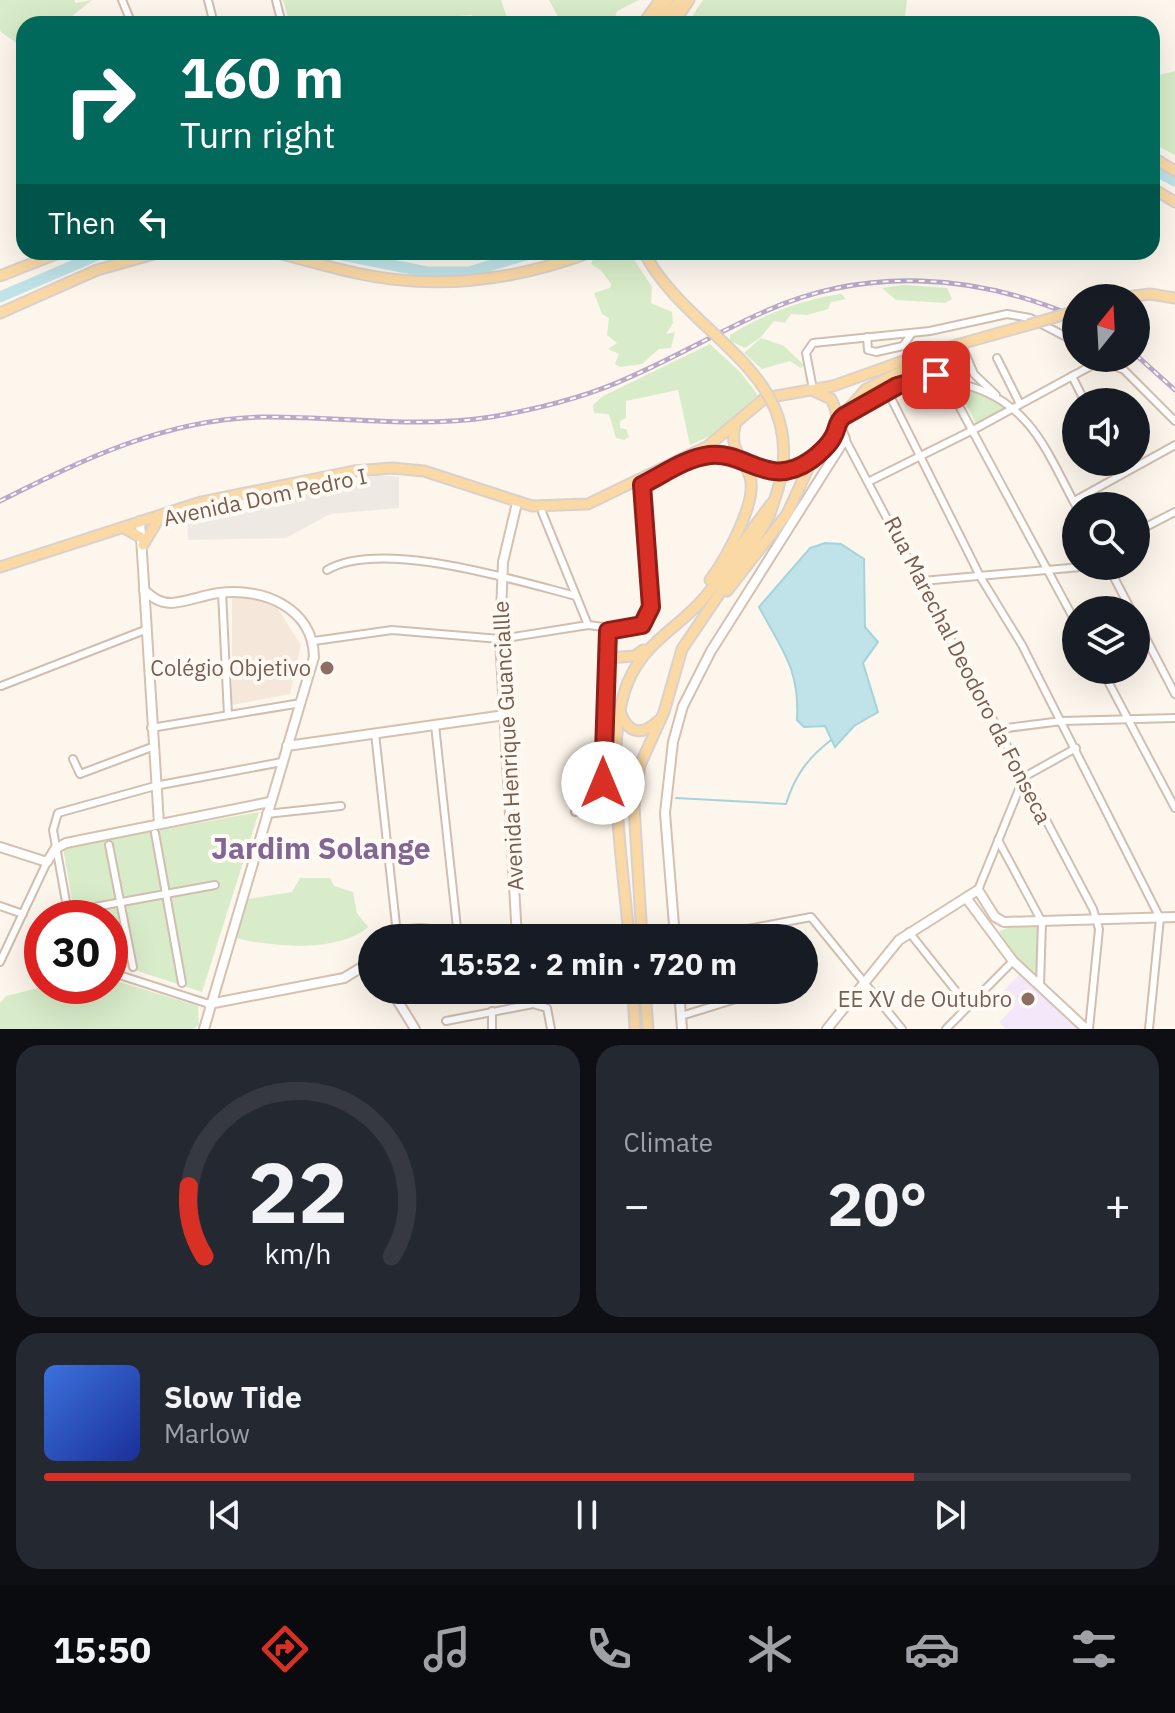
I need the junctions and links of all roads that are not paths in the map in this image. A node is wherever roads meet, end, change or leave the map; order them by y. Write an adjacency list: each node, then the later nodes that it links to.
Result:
1 (680, 0): 2 (main road)
2 (667, 16)
3 (41, 260): 8 (main road)
4 (133, 260): 11 (main road)
5 (304, 260): 6 (main road)
6 (569, 260)
7 (649, 260): 44 (main road, bridge)
8 (0, 276)
9 (1150, 294): 10 (main road)
10 (1175, 298)
11 (0, 313)
12 (1062, 315): 16 (main road, bridge)
13 (912, 333): 14 (street); 15 (street); 15 (street)
14 (1062, 335)
15 (867, 337): 23 (street)
16 (962, 346): 17 (main road); 26 (street)
17 (936, 353): 23 (main road); 28 (main road)
18 (997, 358): 27 (street)
19 (1078, 372): 21 (street)
20 (1126, 372): 29 (street)
21 (1072, 376): 22 (street); 27 (street)
22 (1078, 388)
23 (812, 389): 28 (main road); 30 (main road)
24 (887, 390): 25 (street); 28 (street); 34 (street)
25 (953, 391): 26 (street); 31 (street)
26 (1000, 399): 27 (street)
27 (1018, 406): 31 (street); 42 (street)
28 (841, 418): 32 (street, Rua Marechal Deodoro da Fonseca); 36 (main road)
29 (1175, 421)
30 (735, 425): 37 (main road); 38 (main road)
31 (973, 430): 34 (street); 56 (street)
32 (845, 439): 40 (street, Rua Marechal Deodoro da Fonseca); 128 (street)
33 (1175, 445): 35 (street)
34 (922, 456): 40 (street); 58 (street)
35 (1150, 458)
36 (813, 459): 37 (main road); 64 (main road)
37 (744, 464): 38 (main road); 66 (main road)
38 (666, 469): 41 (main road, Avenida Dom Pedro I)
39 (1117, 476): 43 (street)
40 (870, 481): 59 (street, Rua Marechal Deodoro da Fonseca)
41 (642, 482): 45 (main road, Avenida Dom Pedro I); 46 (main road, Avenida Dom Pedro I); 68 (street)
42 (1068, 492)
43 (1093, 492)
44 (773, 502): 64 (main road); 66 (main road)
45 (517, 505): 46 (main road, Avenida Dom Pedro I); 48 (main road, Avenida Dom Pedro I); 49 (main road, Avenida Dom Pedro I); 57 (street, Avenida Henrique Guanciallle)
46 (542, 512): 62 (street)
47 (1175, 512): 50 (street)
48 (158, 520): 49 (main road, Avenida Dom Pedro I); 52 (main road)
49 (141, 523): 51 (main road, Avenida Dom Pedro I); 52 (street); 53 (main road, Avenida Dom Pedro I)
50 (1150, 525)
51 (126, 529): 52 (main road); 53 (main road, Avenida Dom Pedro I)
52 (143, 542): 60 (street)
53 (0, 568)
54 (1062, 569): 56 (street)
55 (327, 570): 57 (street)
56 (1047, 570): 58 (street); 63 (street)
57 (501, 577): 62 (street); 69 (street, Avenida Henrique Guanciallle)
58 (981, 578): 59 (street); 84 (street)
59 (922, 581): 87 (street, Rua Marechal Deodoro da Fonseca)
60 (144, 590): 61 (street); 67 (street)
61 (222, 592): 70 (street); 79 (street)
62 (576, 596): 65 (street)
63 (1062, 597)
64 (711, 608): 81 (main road)
65 (588, 625): 68 (street); 69 (street)
66 (672, 625): 71 (main road)
67 (145, 630): 75 (street); 86 (street)
68 (608, 631): 73 (street)
69 (500, 639): 70 (street); 80 (street, Avenida Henrique Guanciallle)
70 (314, 641): 77 (street)
71 (649, 646): 73 (main road); 78 (main road)
72 (1150, 646): 76 (street)
73 (607, 658): 89 (street)
74 (1110, 684): 83 (street)
75 (1, 686)
76 (1175, 694)
77 (301, 703): 79 (street); 90 (street)
78 (619, 708): 81 (main road); 93 (main road)
79 (228, 715): 86 (street)
80 (505, 715): 85 (street); 125 (street, Avenida Henrique Guanciallle)
81 (661, 718): 127 (main road)
82 (1175, 718): 83 (street)
83 (1130, 719): 84 (street); 100 (street)
84 (1062, 721): 87 (street); 92 (street)
85 (435, 725): 88 (street); 124 (street)
86 (151, 728): 91 (street)
87 (999, 729): 96 (street, Rua Marechal Deodoro da Fonseca)
88 (375, 733): 90 (street); 123 (street)
89 (604, 734): 93 (main road); 101 (street)
90 (287, 746): 95 (street)
91 (152, 747): 94 (street); 97 (street)
92 (1076, 748): 96 (street); 119 (street)
93 (615, 749): 126 (main road)
94 (73, 759)
95 (282, 762): 97 (street); 98 (street)
96 (1024, 777): 104 (street); 120 (street, Rua Marechal Deodoro da Fonseca)
97 (155, 786): 103 (street); 107 (street)
98 (270, 802): 102 (street); 103 (street)
99 (341, 806): 102 (street)
100 (1175, 808)
101 (575, 812)
102 (266, 814): 141 (street)
103 (157, 829): 107 (street); 111 (street)
104 (998, 840): 110 (street); 121 (street)
105 (109, 845): 114 (street)
106 (0, 847): 108 (street)
107 (55, 849): 108 (street); 113 (street)
108 (47, 862): 117 (street)
109 (215, 885): 111 (street)
110 (978, 890): 112 (street); 122 (street)
111 (168, 895): 115 (street); 139 (street)
112 (967, 899): 130 (street); 131 (street)
113 (65, 900)
114 (120, 900)
115 (128, 902)
116 (0, 906): 117 (street)
117 (23, 914): 134 (street)
118 (1175, 917): 119 (street)
119 (1160, 918): 120 (street); 162 (street)
120 (1097, 919): 121 (street); 161 (street)
121 (1042, 922): 122 (street); 140 (street)
122 (1017, 923): 130 (street)
123 (394, 924)
124 (458, 924)
125 (516, 924)
126 (628, 924)
127 (641, 924)
128 (674, 924)
129 (774, 924): 138 (street)
130 (991, 931): 133 (street)
131 (909, 932): 138 (street); 147 (street)
132 (128, 940): 135 (street)
133 (1013, 961): 140 (street); 147 (street)
134 (0, 962)
135 (133, 967)
136 (358, 970): 141 (street)
137 (128, 978): 141 (street)
138 (866, 982): 158 (street); 159 (street)
139 (182, 983)
140 (1040, 985): 161 (street)
141 (209, 1004): 151 (street)
142 (400, 1004): 152 (street)
143 (634, 1004): 155 (main road)
144 (646, 1004): 156 (main road)
145 (680, 1004): 149 (street)
146 (720, 1004): 149 (street)
147 (967, 1005): 160 (street)
148 (492, 1011): 150 (street); 153 (street); 154 (street)
149 (681, 1016): 157 (street)
150 (446, 1021)
151 (204, 1029)
152 (415, 1029)
153 (492, 1029)
154 (551, 1029)
155 (635, 1029)
156 (648, 1029)
157 (682, 1029)
158 (827, 1029)
159 (902, 1029)
160 (946, 1029)
161 (1088, 1029)
162 (1149, 1029)

